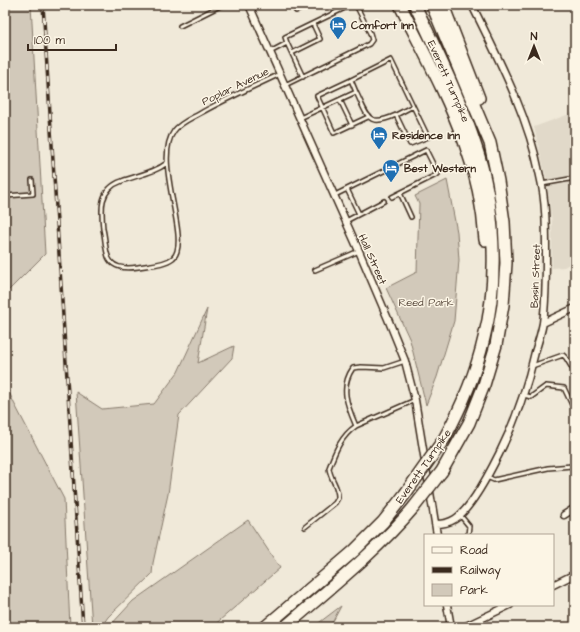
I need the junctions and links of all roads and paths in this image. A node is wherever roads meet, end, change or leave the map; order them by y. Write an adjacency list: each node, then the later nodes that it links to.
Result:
1 (222, 5): 11 (lane)
2 (250, 5): 13 (street, Hall Street)
3 (292, 5): 4 (lane)
4 (310, 5)
5 (400, 5): 45 (highway)
6 (415, 5): 45 (highway, Everett Turnpike)
7 (432, 5): 27 (highway, Everett Turnpike)
8 (443, 5): 27 (highway)
9 (472, 5): 31 (street, Basin Street)
10 (313, 24): 12 (lane); 14 (lane); 16 (lane)
11 (180, 26)
12 (287, 43): 13 (lane); 14 (lane)
13 (270, 52): 15 (street, Hall Street)
14 (292, 53): 16 (lane)
15 (280, 74): 18 (street, Hall Street); 28 (lane, Poplar Avenue)
16 (303, 77): 18 (lane)
17 (351, 80): 19 (lane); 21 (lane); 22 (lane)
18 (285, 85): 25 (street, Hall Street)
19 (356, 92): 20 (lane); 24 (lane)
20 (340, 100): 22 (lane); 26 (lane)
21 (413, 106): 23 (lane); 23 (lane)
22 (323, 108): 25 (lane); 26 (lane)
23 (396, 115): 24 (lane)
24 (368, 117): 26 (lane)
25 (300, 118): 35 (street, Hall Street)
26 (352, 125)
27 (490, 143): 67 (highway, Everett Turnpike, bridge)
28 (167, 163): 28 (lane, Poplar Avenue)
29 (575, 178): 31 (lane)
30 (32, 180): 34 (lane)
31 (542, 184): 44 (street, Basin Street)
32 (348, 189): 33 (lane); 35 (lane); 38 (lane)
33 (400, 193): 36 (lane); 39 (lane)
34 (5, 196)
35 (334, 196): 40 (street, Hall Street)
36 (392, 197)
37 (384, 201): 38 (lane)
38 (359, 214): 40 (lane)
39 (411, 217)
40 (346, 221): 41 (street, Hall Street)
41 (359, 251): 42 (lane); 46 (street, Hall Street)
42 (315, 270)
43 (575, 308): 44 (street)
44 (543, 323): 47 (street, Basin Street)
45 (485, 338): 66 (highway, Everett Turnpike, bridge)
46 (405, 361): 50 (street, Hall Street); 52 (lane)
47 (532, 366): 48 (lane); 49 (street, Basin Street)
48 (575, 373)
49 (524, 395): 51 (lane); 54 (street, Basin Street)
50 (415, 400): 52 (lane); 58 (street, Hall Street)
51 (575, 411)
52 (356, 426): 59 (lane)
53 (575, 464): 54 (lane)
54 (487, 477): 56 (street, Basin Street)
55 (575, 508): 57 (street)
56 (460, 515): 58 (street, Basin Street); 61 (lane)
57 (564, 515)
58 (435, 524): 60 (street, Hall Street)
59 (305, 527)
60 (436, 534)
61 (468, 534)
62 (575, 574): 63 (street)
63 (554, 584)
64 (447, 606): 68 (street)
65 (508, 606): 69 (street)
66 (265, 627)
67 (285, 627)
68 (451, 627)
69 (464, 627)

